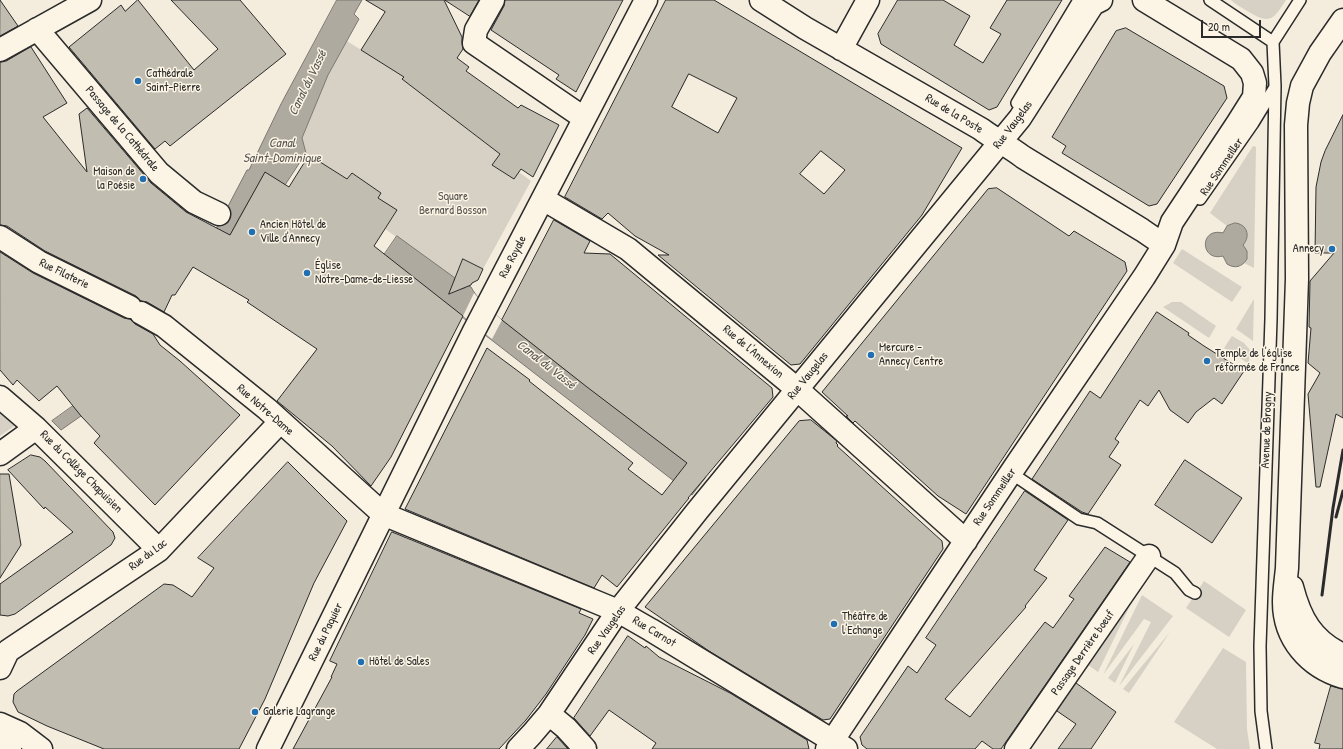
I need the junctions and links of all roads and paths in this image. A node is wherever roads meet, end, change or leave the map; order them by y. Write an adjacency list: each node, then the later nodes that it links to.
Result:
1 (90, 0): 11 (street)
2 (493, 0): 16 (street)
3 (646, 0): 16 (street, Rue Royale)
4 (761, 0): 13 (street, Rue de la Poste)
5 (868, 0): 13 (street)
6 (1144, 0): 21 (street, Rue Sommeiller)
7 (1210, 0): 12 (lane)
8 (1300, 0): 12 (lane)
9 (1091, 1): 17 (street, Rue Vaugelas)
10 (1343, 20): 33 (street, Avenue de Brogny)
11 (37, 29): 14 (street); 19 (street, Passage de la Cathédrale)
12 (1273, 42): 15 (lane, Avenue de Brogny)
13 (841, 48): 17 (street, Rue de la Poste)
14 (0, 50)
15 (1275, 86): 21 (lane, Rue Sommeiller); 50 (lane, Avenue de Brogny)
16 (584, 118): 18 (street, Rue Royale)
17 (998, 140): 21 (street, Rue de la Poste); 23 (street, Rue Vaugelas)
18 (543, 199): 23 (street, Rue de l'Annexion); 29 (street, Rue Royale)
19 (219, 214)
20 (0, 236): 22 (street, Rue Filaterie)
21 (1164, 245): 28 (street, Rue Sommeiller)
22 (136, 310): 25 (street, Rue Notre-Dame)
23 (795, 387): 30 (street, Rue de l'Annexion); 35 (street, Rue Vaugelas)
24 (0, 397): 26 (street, Rue du Collège Chapuisien)
25 (280, 422): 29 (street, Rue Notre-Dame); 31 (street, Rue du Lac)
26 (36, 428): 27 (street); 31 (street, Rue du Collège Chapuisien)
27 (0, 454)
28 (1010, 473): 30 (street, Rue Sommeiller); 32 (lane)
29 (383, 514): 35 (street, Rue Carnot); 45 (street, Rue du Paquier)
30 (966, 540): 42 (street, Rue Sommeiller)
31 (159, 550): 36 (street, Rue du Lac)
32 (1149, 556): 34 (lane); 49 (street, Passage Derrière boeuf)
33 (1287, 568): 37 (street); 38 (street)
34 (1192, 591)
35 (615, 610): 39 (street, Rue Vaugelas); 42 (street, Rue Carnot); 46 (lane, Rue Vaugelas)
36 (3, 655)
37 (1343, 655)
38 (1343, 677)
39 (549, 714): 47 (street, Rue Vaugelas); 48 (street)
40 (0, 724): 44 (street)
41 (0, 745): 43 (street)
42 (835, 746)
43 (10, 749)
44 (41, 749)
45 (268, 749)
46 (508, 749)
47 (518, 749)
48 (585, 749)
49 (1016, 749)
50 (1266, 749)

